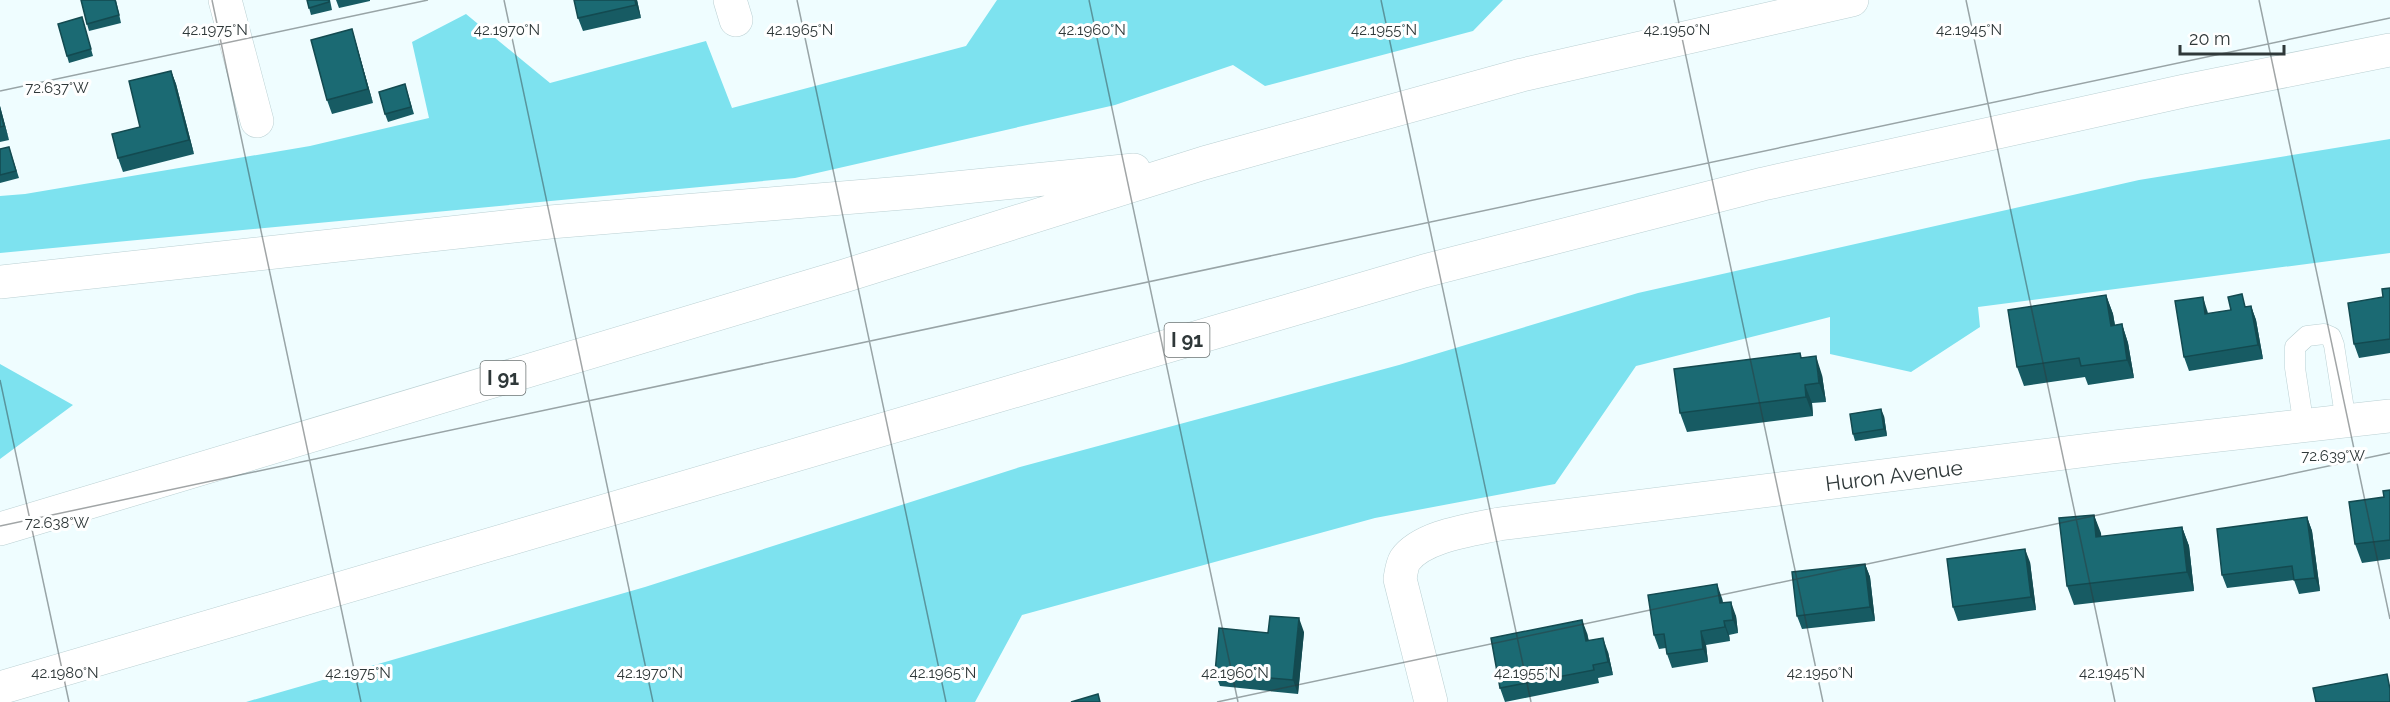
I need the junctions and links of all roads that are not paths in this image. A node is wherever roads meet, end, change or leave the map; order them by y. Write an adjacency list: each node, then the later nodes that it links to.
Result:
1 (225, 0): 4 (main road)
2 (1852, 0): 5 (main road, I 91)
3 (2390, 50): 11 (main road, I 91)
4 (257, 121)
5 (1204, 163): 6 (main road); 10 (main road, I 91)
6 (0, 282)
7 (2390, 416): 8 (main road, Huron Avenue)
8 (2346, 422): 9 (main road, Huron Avenue); 9 (lane)
9 (2304, 427): 12 (main road, Huron Avenue)
10 (0, 529)
11 (0, 688)
12 (1431, 702)

